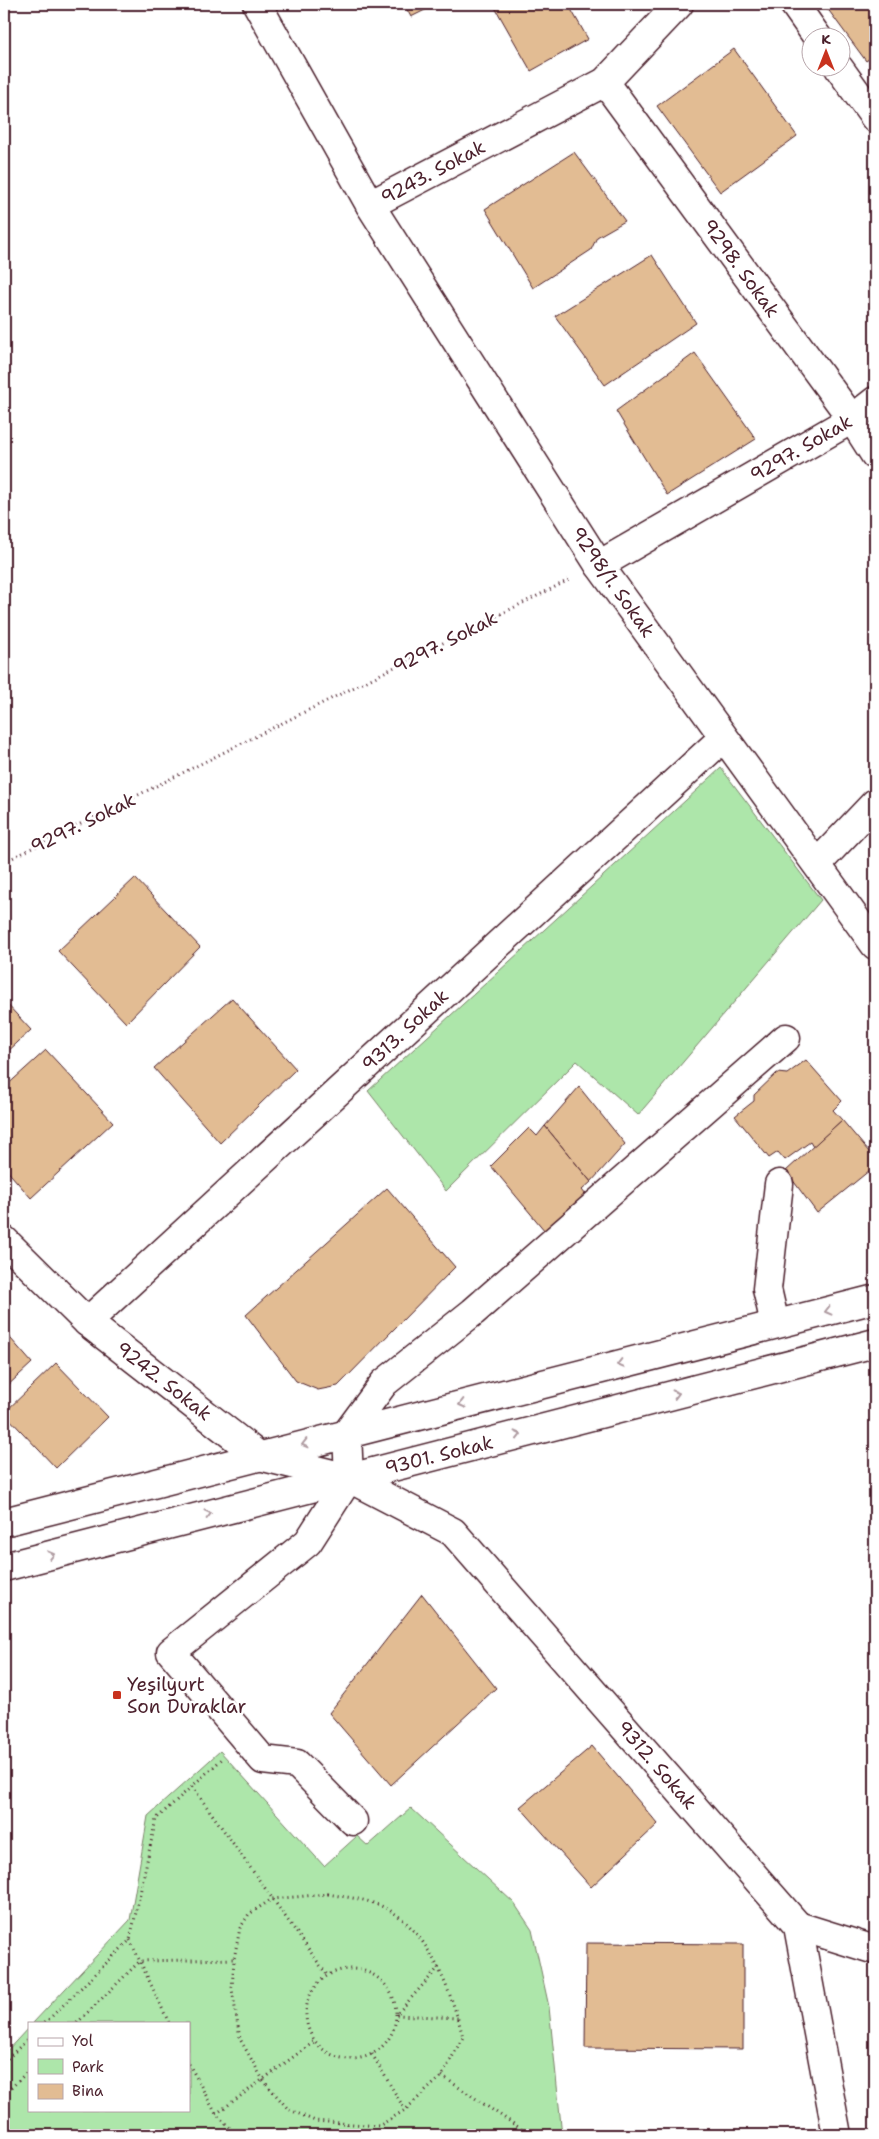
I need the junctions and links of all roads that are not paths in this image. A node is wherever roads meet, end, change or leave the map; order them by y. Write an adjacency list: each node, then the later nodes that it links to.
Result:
1 (257, 4): 8 (street, 9243. Sokak)
2 (680, 4): 6 (street, 9243. Sokak)
3 (794, 4): 4 (street)
4 (811, 28)
5 (846, 78): 7 (street)
6 (605, 82): 8 (street, 9243. Sokak); 10 (street, 9298. Sokak)
7 (875, 118)
8 (370, 205): 12 (street, 9298/1. Sokak)
9 (875, 401): 10 (street, 9297. Sokak)
10 (852, 419): 11 (street, 9298. Sokak); 12 (street, 9297. Sokak)
11 (875, 455)
12 (599, 565): 13 (street, 9298/1. Sokak)
13 (723, 738): 15 (street, 9298/1. Sokak); 21 (street, 9313. Sokak)
14 (875, 803): 15 (street)
15 (817, 864): 16 (street, 9298/1. Sokak)
16 (875, 945)
17 (786, 1038): 24 (street)
18 (779, 1184): 22 (street)
19 (4, 1240): 21 (street, 9242. Sokak)
20 (875, 1299): 22 (street, one-way to 22)
21 (88, 1322): 25 (street, 9242. Sokak)
22 (775, 1324): 24 (street, one-way to 24)
23 (875, 1343): 26 (street, 9301. Sokak, one-way to 23)
24 (348, 1433): 25 (street, one-way to 25); 26 (street)
25 (259, 1456): 26 (street, 9242. Sokak); 27 (street)
26 (349, 1478): 28 (street, 9301. Sokak, one-way to 26); 29 (street); 30 (street, 9312. Sokak)
27 (4, 1522)
28 (4, 1567)
29 (353, 1820)
30 (798, 1926): 31 (street); 32 (street)
31 (875, 1950)
32 (837, 2135)

